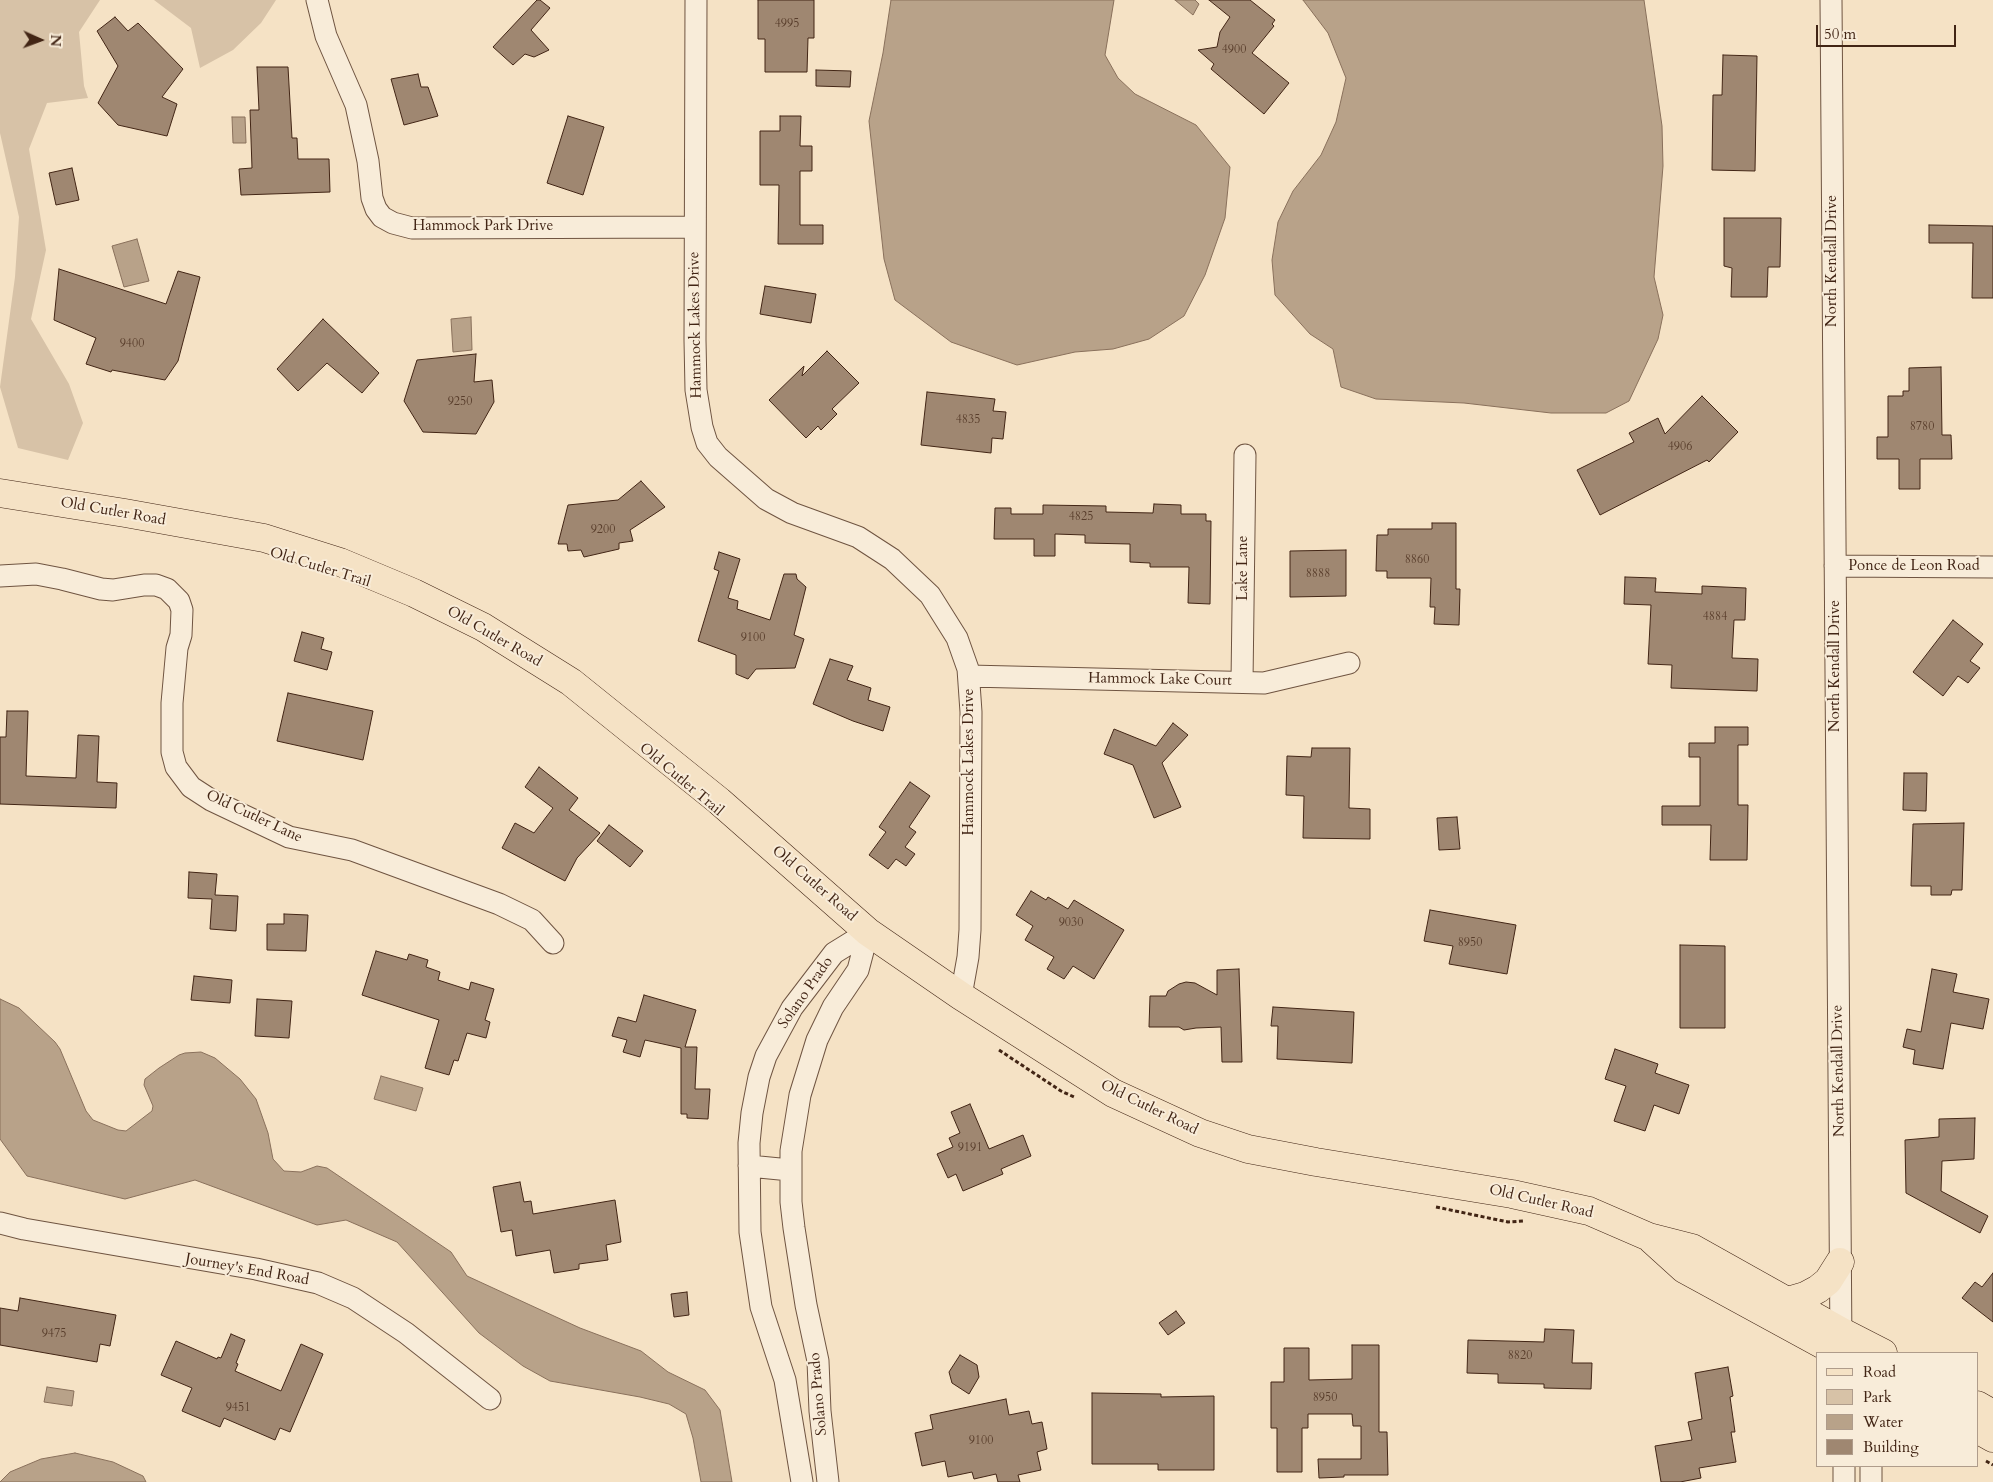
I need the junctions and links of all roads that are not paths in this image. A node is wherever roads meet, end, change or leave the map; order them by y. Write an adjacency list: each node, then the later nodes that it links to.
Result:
1 (316, 0): 4 (street, Hammock Park Drive)
2 (696, 0): 4 (street, Hammock Lakes Drive)
3 (1831, 0): 7 (street, North Kendall Drive)
4 (695, 227): 11 (street, Hammock Lakes Drive)
5 (1244, 455): 12 (street, Lake Lane)
6 (0, 493): 13 (main road, Old Cutler Road)
7 (1835, 566): 8 (street, Ponce de Leon Road); 20 (street, North Kendall Drive)
8 (1993, 567)
9 (0, 576): 14 (street, Old Cutler Lane)
10 (1349, 664): 12 (street, Hammock Lake Court)
11 (969, 676): 12 (street, Hammock Lake Court); 15 (street, Hammock Lakes Drive)
12 (1242, 682)
13 (868, 932): 15 (main road, Old Cutler Road); 16 (street, Solano Prado); 17 (street, Solano Prado)
14 (553, 943)
15 (961, 996): 19 (main road, Old Cutler Road)
16 (749, 1166): 17 (street); 29 (street, Solano Prado)
17 (790, 1170): 27 (street, Solano Prado)
18 (0, 1223): 24 (street, Journey's End Road)
19 (1649, 1237): 21 (main road, Old Cutler Road); 22 (main road, Old Cutler Road)
20 (1840, 1262): 21 (main road); 22 (street, North Kendall Drive)
21 (1788, 1301): 22 (main road, Old Cutler Road)
22 (1844, 1348): 23 (main road, Old Cutler Road)
23 (1875, 1352)
24 (490, 1399)
25 (1978, 1406): 26 (main road)
26 (1993, 1414)
27 (822, 1430): 29 (street); 34 (street, Solano Prado)
28 (1978, 1430): 30 (main road)
29 (794, 1433): 33 (street, Solano Prado)
30 (1993, 1438)
31 (1844, 1467): 35 (street)
32 (1871, 1467): 36 (street)
33 (802, 1482)
34 (828, 1482)
35 (1844, 1482)
36 (1871, 1482)

